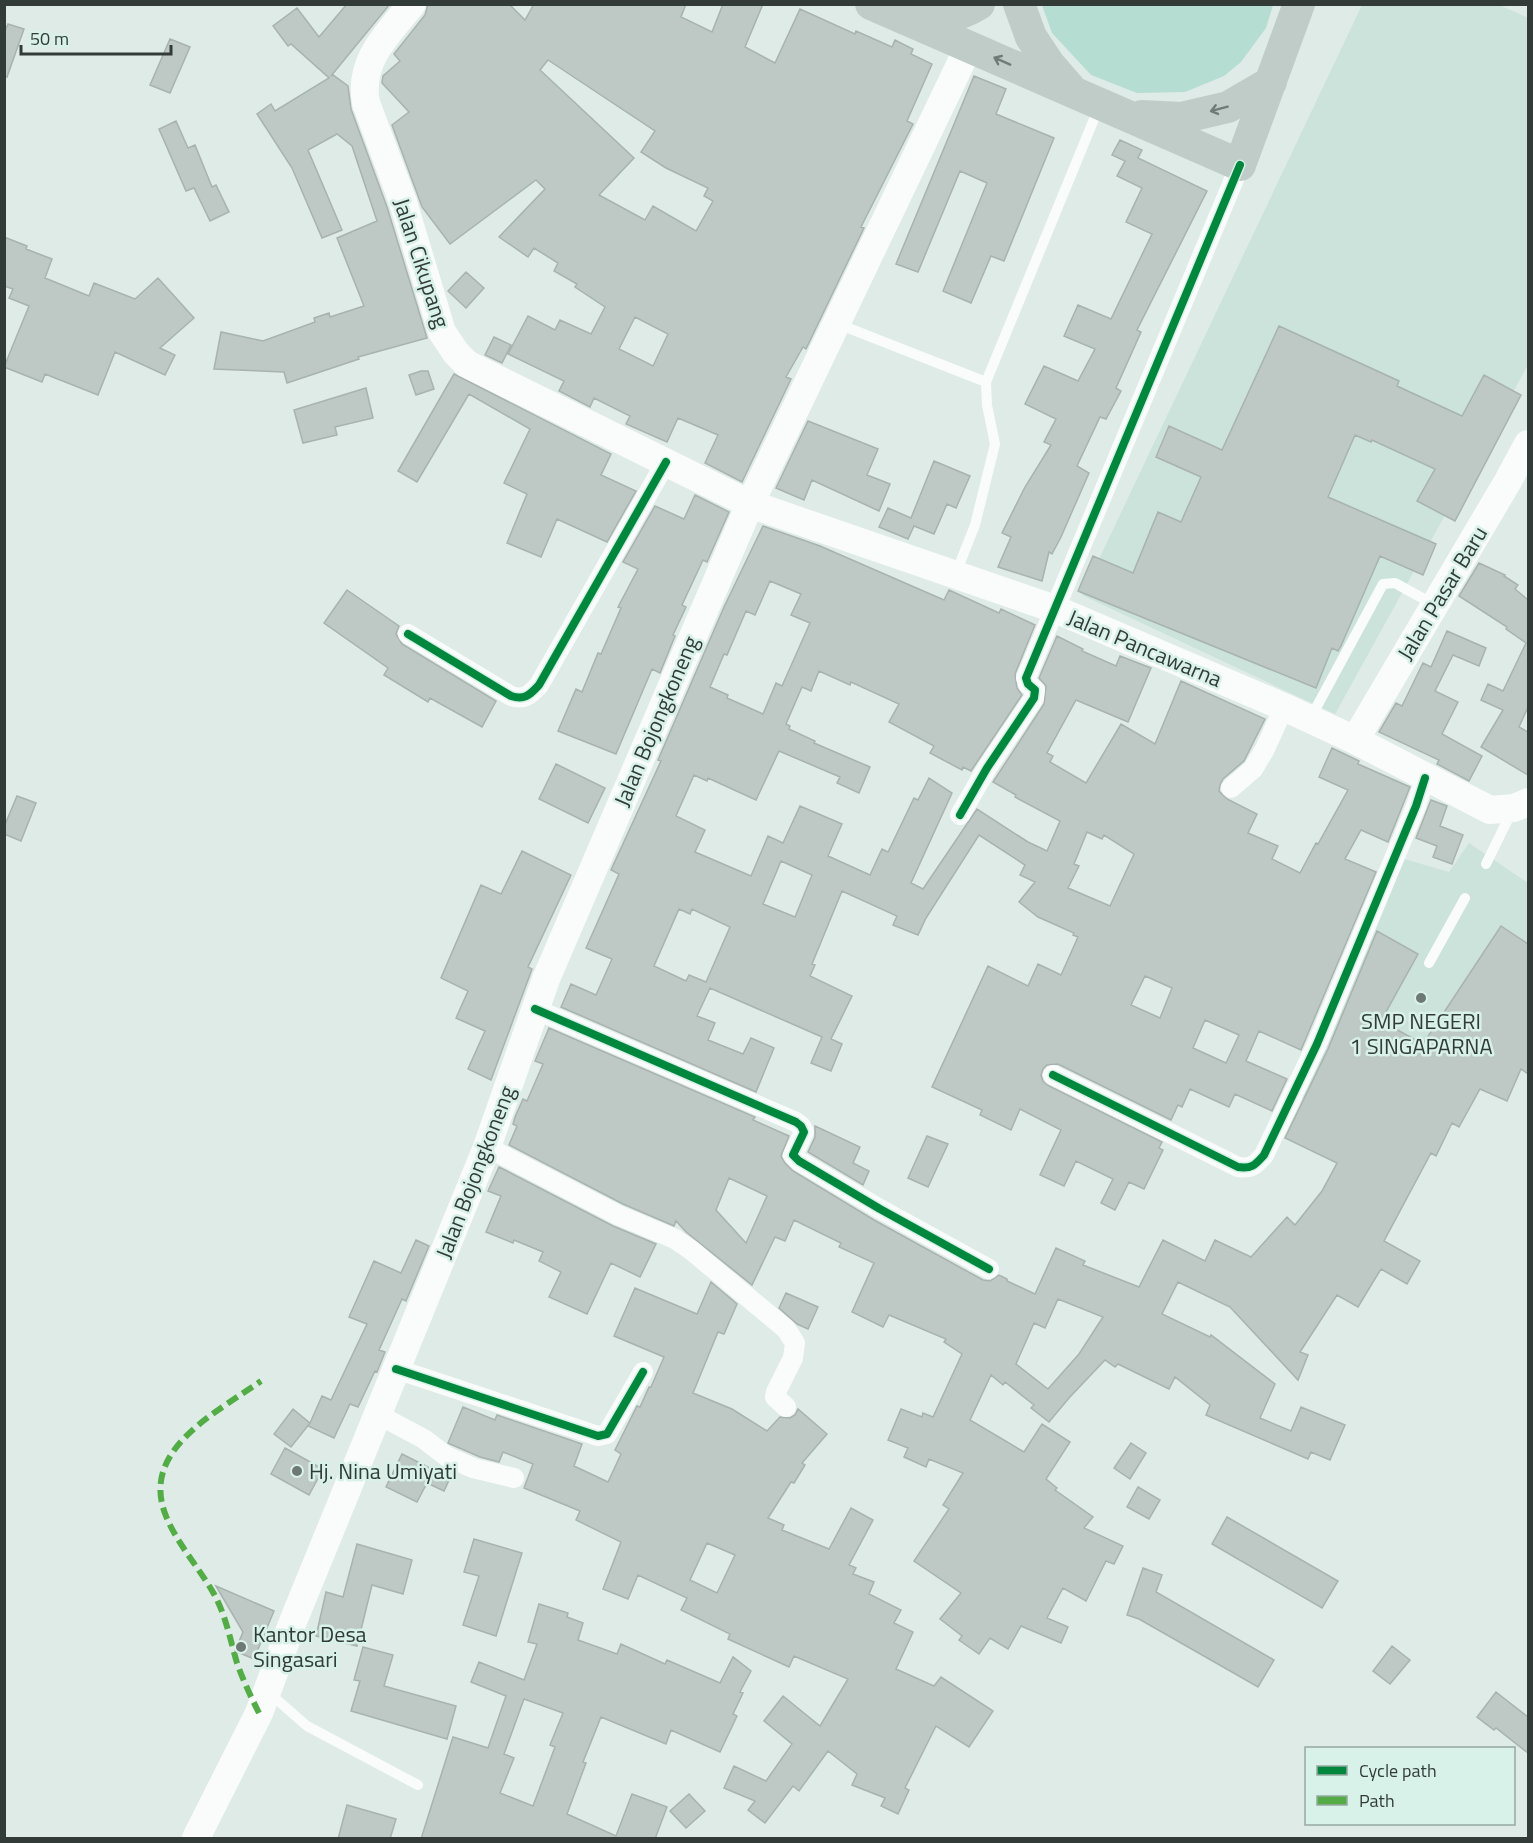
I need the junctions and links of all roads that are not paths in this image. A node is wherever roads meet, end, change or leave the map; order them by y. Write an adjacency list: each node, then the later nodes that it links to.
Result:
1 (412, 4): 17 (main road, Jalan Cikupang)
2 (871, 4): 8 (main road)
3 (979, 4): 8 (main road)
4 (991, 4): 9 (main road)
5 (1019, 4): 12 (main road)
6 (1299, 4): 10 (main road)
7 (1311, 4): 10 (main road)
8 (904, 18): 9 (main road)
9 (969, 46): 12 (main road, one-way to 9); 14 (main road, Jalan Bojongkoneng)
10 (1283, 48): 11 (main road)
11 (1270, 82): 12 (main road, one-way to 12); 13 (main road)
12 (1100, 104): 13 (main road); 15 (lane)
13 (1240, 165): 21 (street)
14 (837, 323): 15 (lane); 18 (main road, Jalan Bojongkoneng)
15 (986, 382): 19 (lane)
16 (1528, 444): 20 (main road, Jalan Pasar Baru)
17 (666, 462): 18 (main road, Jalan Cikupang); 22 (street)
18 (750, 504): 19 (main road, Jalan Pancawarna); 32 (main road, Jalan Bojongkoneng)
19 (955, 574): 21 (main road, Jalan Pancawarna)
20 (1435, 605): 23 (lane); 24 (main road, Jalan Pasar Baru)
21 (1055, 609): 23 (main road, Jalan Pancawarna); 28 (street)
22 (408, 634)
23 (1297, 713): 24 (main road, Jalan Pancawarna); 26 (street)
24 (1354, 741): 25 (main road, Jalan Pancawarna)
25 (1425, 778): 27 (main road, Jalan Pancawarna); 33 (street)
26 (1232, 788)
27 (1521, 805): 29 (lane)
28 (960, 815)
29 (1486, 864)
30 (1465, 898): 31 (lane)
31 (1429, 963)
32 (535, 1009): 34 (main road, Jalan Bojongkoneng); 35 (street)
33 (1053, 1075)
34 (487, 1147): 36 (main road, Jalan Bojongkoneng); 38 (street)
35 (989, 1269)
36 (396, 1369): 37 (street); 39 (main road, Jalan Bojongkoneng)
37 (643, 1372)
38 (786, 1407)
39 (377, 1414): 40 (street); 41 (main road, Jalan Bojongkoneng)
40 (514, 1478)
41 (268, 1692): 42 (lane); 43 (main road, Jalan Bojongkoneng)
42 (418, 1785)
43 (196, 1839)

